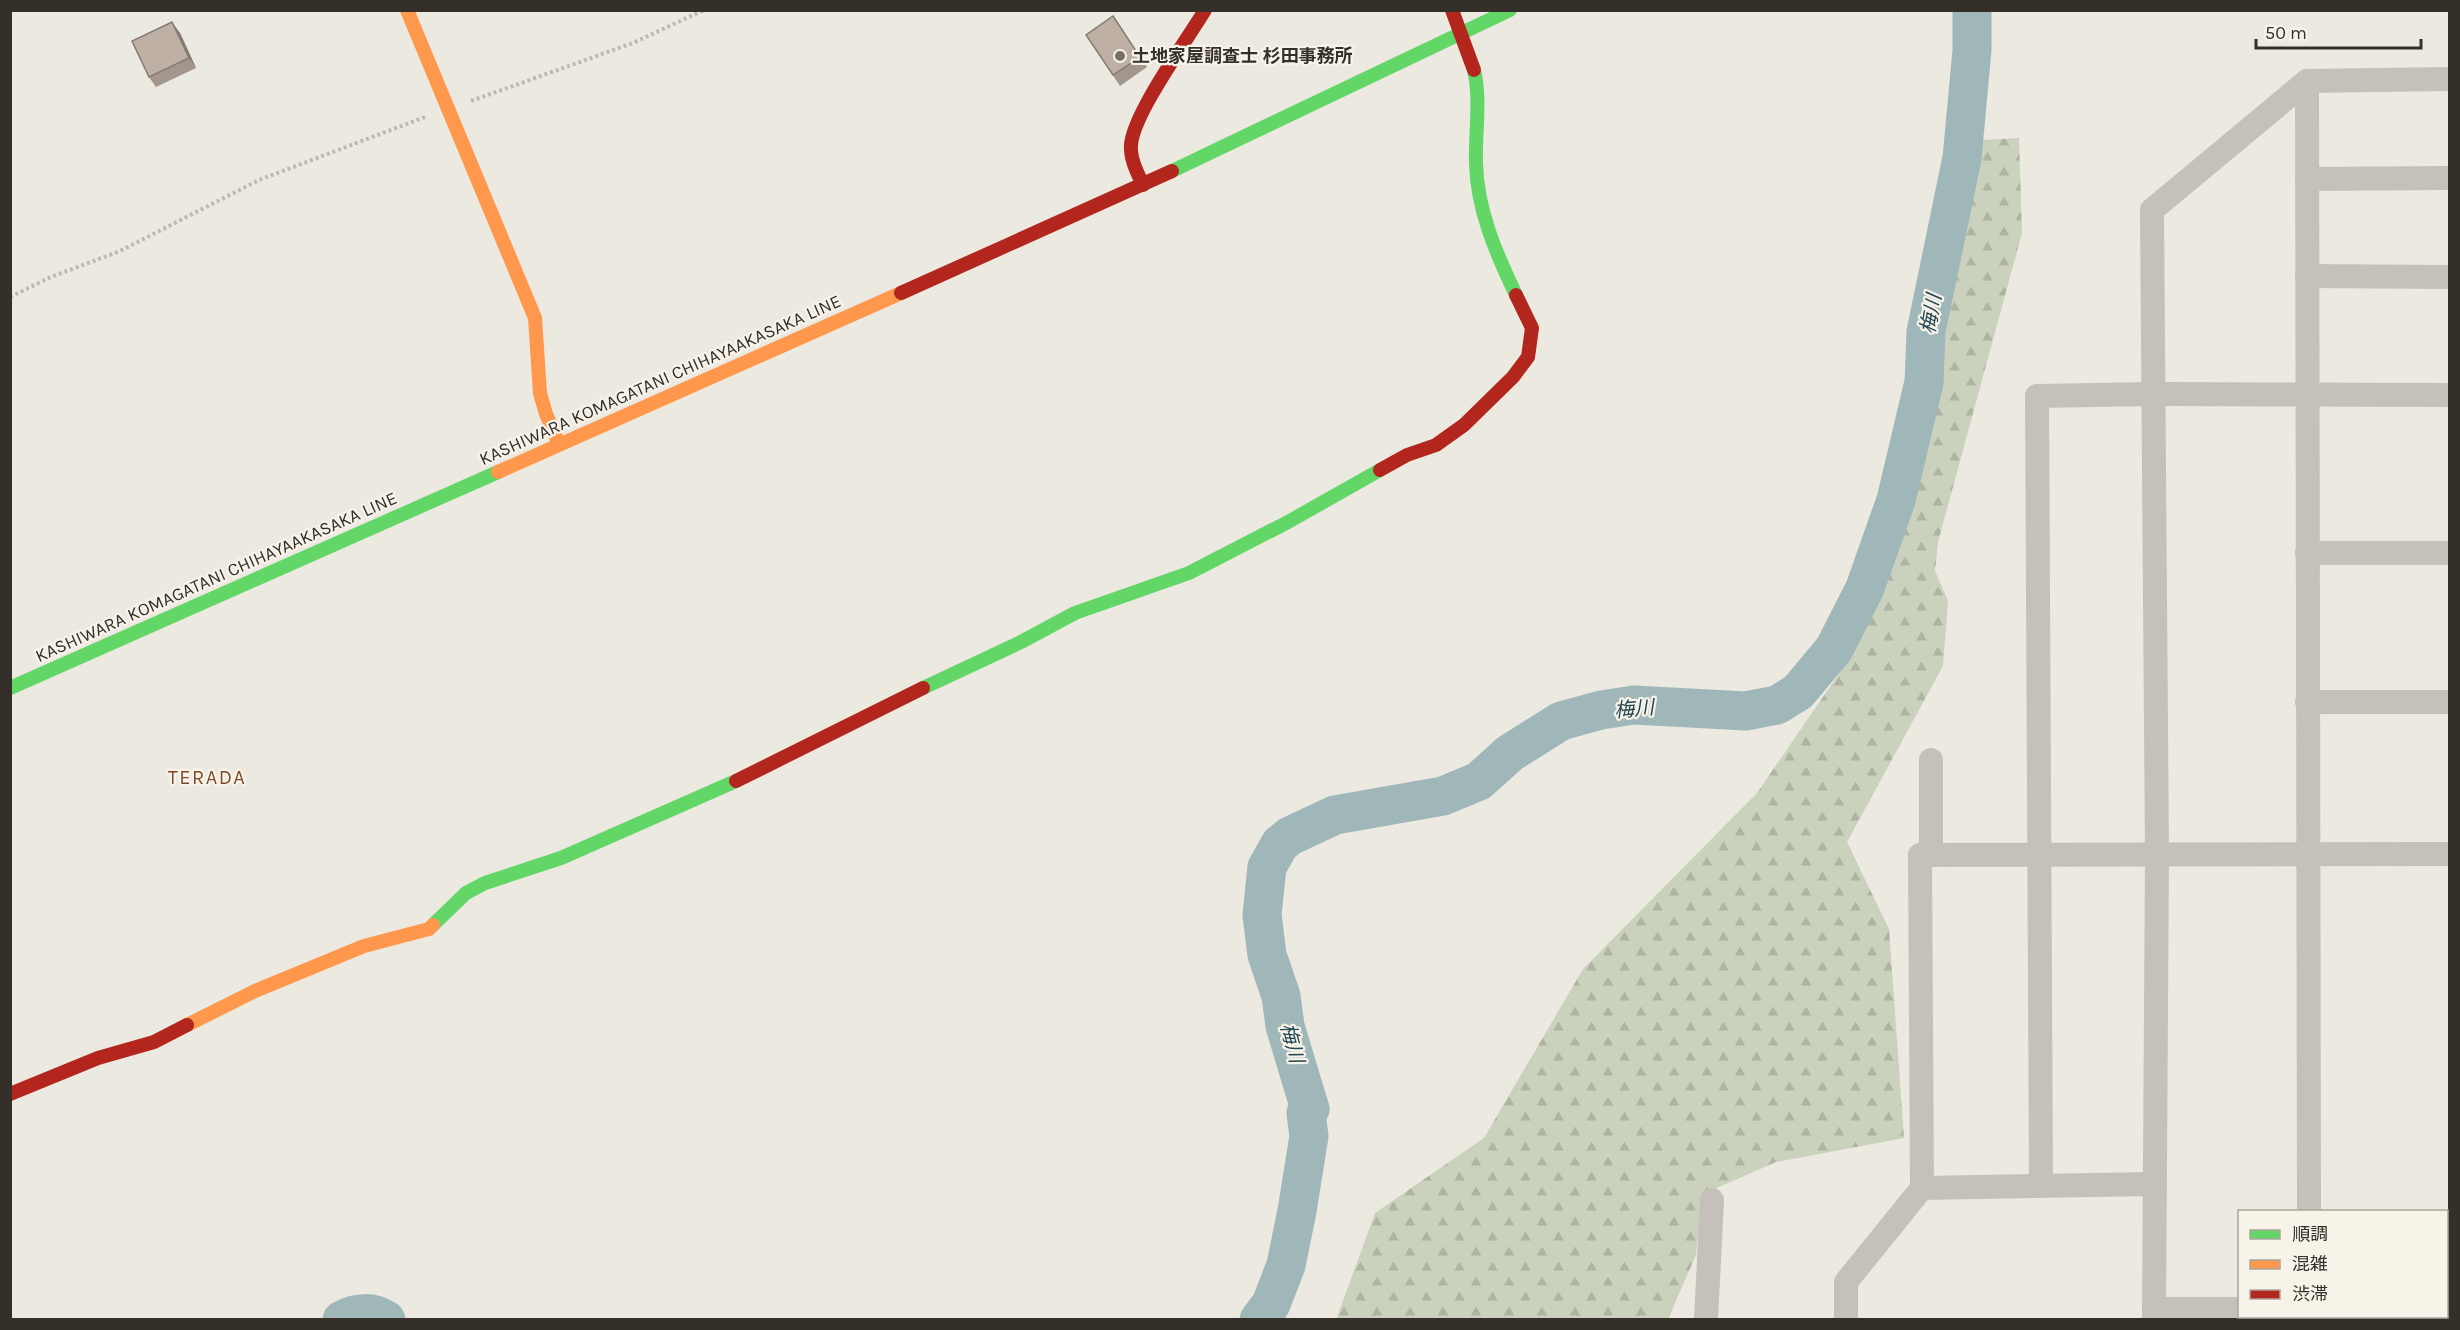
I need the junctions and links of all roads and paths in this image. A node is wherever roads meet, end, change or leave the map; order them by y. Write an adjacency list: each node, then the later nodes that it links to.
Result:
1 (406, 10): 8 (street)
2 (704, 10): 8 (path)
3 (1205, 10): 11 (street)
4 (1452, 10): 30 (street, bridge)
5 (1510, 10): 11 (street, KASHIWARA KOMAGATANI CHIHAYAAKASAKA LINE)
6 (2450, 79): 7 (street)
7 (2307, 81): 10 (street); 15 (street)
8 (448, 109): 14 (path); 18 (street)
9 (2450, 178): 10 (street)
10 (2307, 179): 12 (street)
11 (1143, 185): 18 (street, KASHIWARA KOMAGATANI CHIHAYAAKASAKA LINE)
12 (2307, 276): 13 (street); 17 (street)
13 (2450, 277)
14 (10, 297)
15 (2154, 394): 17 (street); 27 (street); 28 (street)
16 (2450, 395): 17 (street)
17 (2307, 396): 19 (street)
18 (559, 444): 21 (street, KASHIWARA KOMAGATANI CHIHAYAAKASAKA LINE)
19 (2307, 553): 20 (street); 22 (street)
20 (2450, 553)
21 (10, 688)
22 (2307, 702): 23 (street); 29 (street)
23 (2450, 702)
24 (1931, 760): 26 (street)
25 (2450, 854): 29 (street)
26 (1931, 855): 27 (street); 33 (street)
27 (2040, 855): 28 (street); 32 (street)
28 (2157, 855): 29 (street); 31 (street)
29 (2308, 855): 35 (street)
30 (10, 1094)
31 (2155, 1184): 32 (street); 37 (street)
32 (2042, 1186): 33 (street)
33 (1922, 1188): 39 (street)
34 (1712, 1200): 38 (street)
35 (2309, 1210)
36 (2238, 1309): 37 (street)
37 (2154, 1314)
38 (1706, 1320)
39 (1846, 1320)

